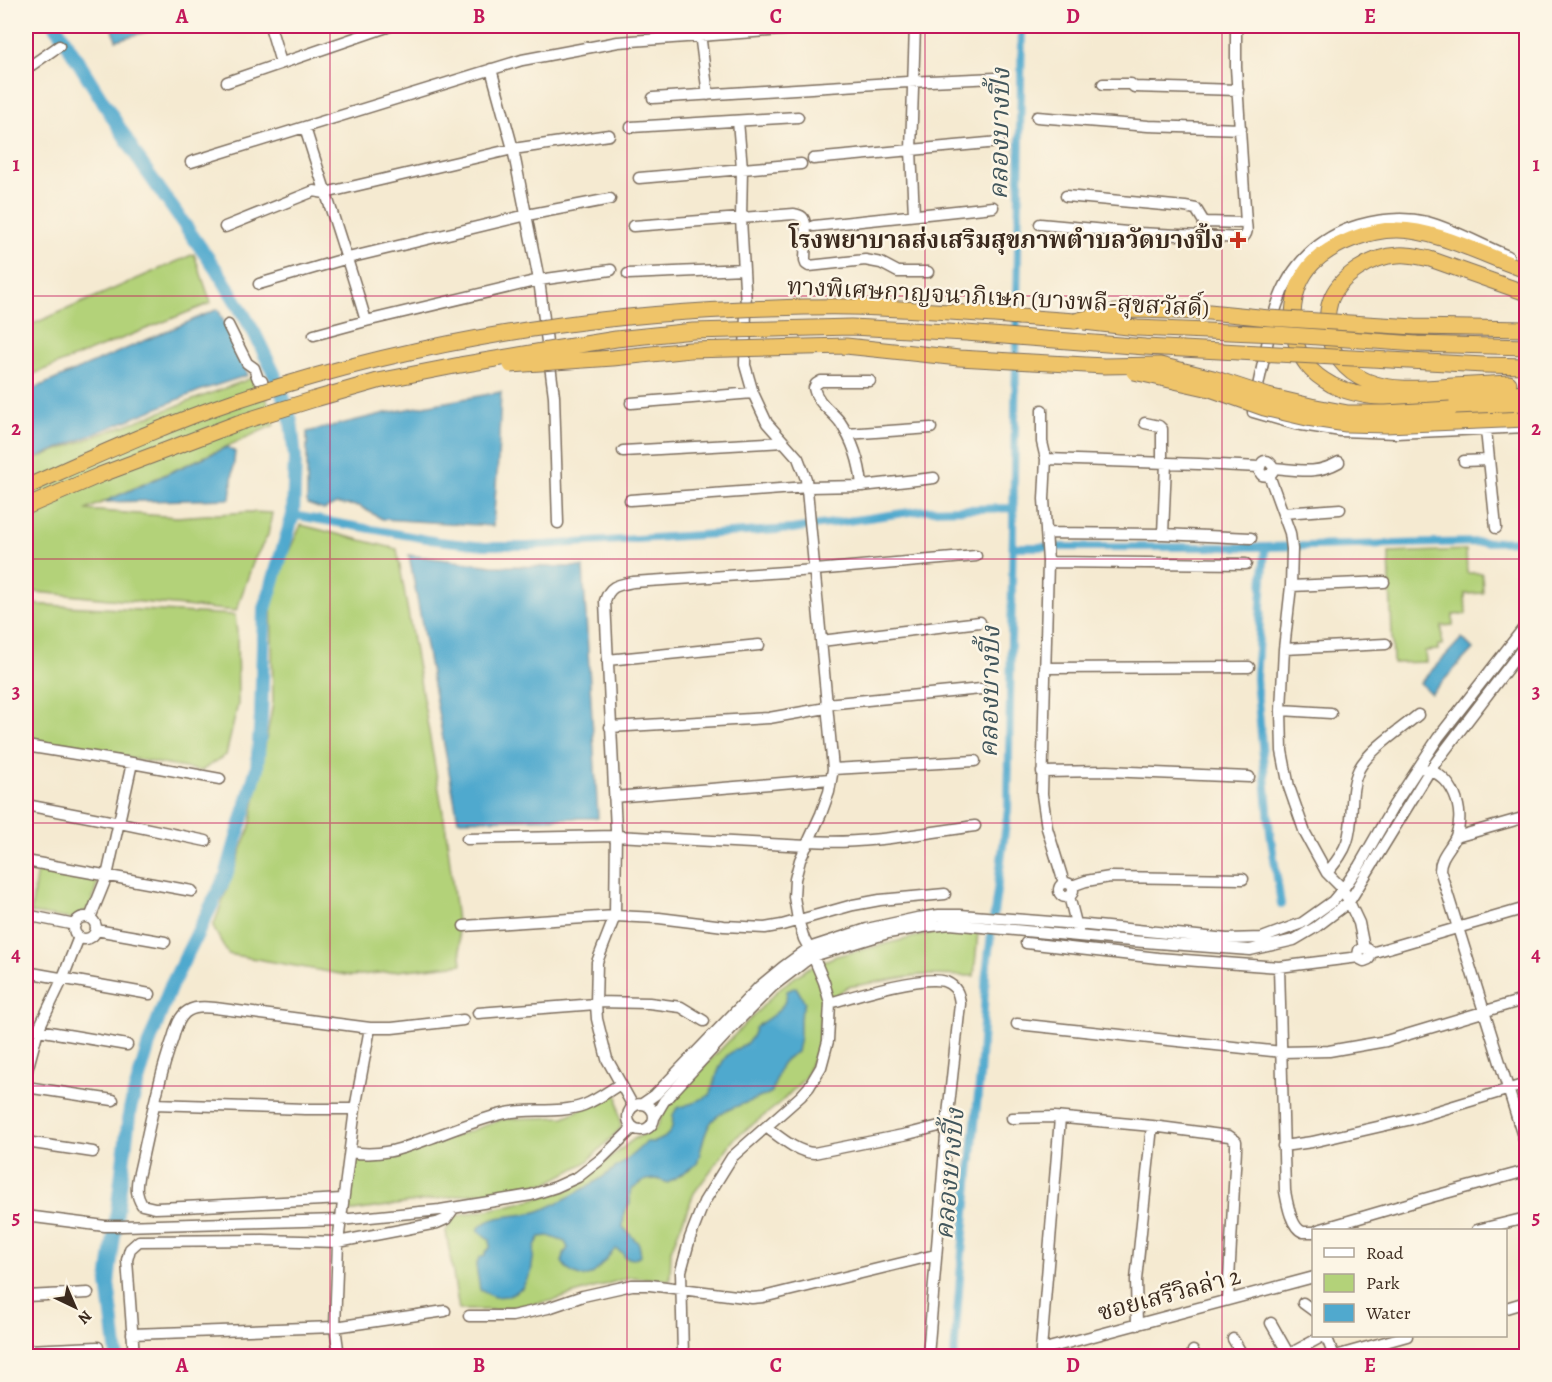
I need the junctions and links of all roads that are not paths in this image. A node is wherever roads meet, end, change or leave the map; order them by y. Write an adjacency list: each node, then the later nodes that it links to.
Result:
1 (270, 26): 8 (street)
2 (390, 26): 8 (street)
3 (837, 26): 6 (street)
4 (915, 26): 13 (street)
5 (1236, 26): 15 (street)
6 (699, 30): 10 (street); 16 (street)
7 (59, 46): 9 (street)
8 (281, 63): 12 (street)
9 (26, 69)
10 (491, 69): 22 (street); 26 (street)
11 (996, 78): 13 (street)
12 (227, 82)
13 (913, 82): 16 (street); 27 (street)
14 (1104, 84): 15 (street)
15 (1238, 90): 23 (street)
16 (708, 95): 17 (street)
17 (653, 98)
18 (798, 117): 20 (street)
19 (1037, 117): 23 (street)
20 (738, 121): 21 (street); 31 (street)
21 (631, 127)
22 (305, 128): 29 (street); 33 (street)
23 (1241, 129): 41 (street)
24 (609, 135): 26 (street)
25 (999, 142): 27 (street)
26 (513, 149): 33 (street); 37 (street)
27 (911, 150): 28 (street); 38 (street)
28 (813, 159)
29 (191, 162)
30 (801, 164): 31 (street)
31 (742, 168): 32 (street); 39 (street)
32 (639, 178)
33 (325, 193): 45 (street); 47 (street)
34 (1066, 196): 40 (street)
35 (610, 199): 37 (street)
36 (993, 207): 38 (street)
37 (527, 215): 47 (street); 54 (street)
38 (914, 215): 44 (street)
39 (741, 219): 43 (street); 49 (street); 52 (street)
40 (1204, 222): 41 (street); 46 (street)
41 (1246, 223): 46 (street)
42 (1041, 224): 46 (street)
43 (633, 226)
44 (814, 226)
45 (225, 227)
46 (1203, 236)
47 (348, 258): 55 (street); 57 (street)
48 (1527, 263): 78 (street)
49 (744, 268): 53 (street); 70 (street)
50 (611, 270): 54 (street)
51 (1527, 270): 69 (highway)
52 (928, 272)
53 (628, 274)
54 (539, 280): 57 (street); 96 (street)
55 (259, 284)
56 (1527, 293): 67 (highway)
57 (366, 321): 61 (street)
58 (1075, 321): 60 (highway, bridge); 62 (highway, ทางพิเศษกาญจนาภิเษก (บางพลี-สุขสวัสดิ์), bridge); 68 (highway, ทางพิเศษกาญจนาภิเษก (บางพลี-สุขสวัสดิ์), bridge)
59 (228, 325): 68 (street)
60 (1527, 330)
61 (314, 335)
62 (1527, 347)
63 (460, 365): 64 (highway, bridge); 65 (highway, ทางพิเศษกาญจนาภิเษก (บางพลี-สุขสวัสดิ์), bridge); 93 (highway, ทางพิเศษกาญจนาภิเษก (บางพลี-สุขสวัสดิ์), bridge)
64 (1104, 366): 72 (highway, bridge); 74 (highway, bridge)
65 (1527, 366)
66 (870, 381): 79 (street)
67 (1527, 383)
68 (265, 392): 90 (highway, ทางพิเศษกาญจนาภิเษก (บางพลี-สุขสวัสดิ์), bridge)
69 (1527, 392)
70 (753, 393): 71 (street); 80 (street)
71 (631, 403)
72 (1527, 405)
73 (1042, 410): 82 (street)
74 (1527, 419)
75 (1145, 423): 86 (street)
76 (1527, 427): 78 (street)
77 (931, 428): 79 (street)
78 (1486, 430): 83 (street)
79 (847, 434): 89 (street)
80 (783, 442): 81 (street); 91 (street)
81 (623, 451)
82 (1046, 459): 86 (street); 99 (street)
83 (1489, 460): 84 (street); 97 (street)
84 (1464, 461)
85 (1339, 462): 87 (street)
86 (1164, 463): 87 (street); 98 (street)
87 (1271, 471): 95 (street)
88 (934, 478): 89 (street)
89 (862, 486): 91 (street)
90 (26, 487)
91 (808, 487): 92 (street); 104 (street)
92 (630, 500)
93 (26, 507)
94 (1340, 509): 95 (street)
95 (1282, 513): 106 (street)
96 (558, 523)
97 (1496, 528)
98 (1163, 534): 99 (street); 100 (street)
99 (1046, 536): 102 (street)
100 (1251, 538)
101 (976, 556): 104 (street)
102 (1048, 559): 103 (street); 116 (street)
103 (1246, 564)
104 (815, 570): 109 (street); 114 (street)
105 (1384, 582): 106 (street)
106 (1291, 586): 113 (street)
107 (980, 622): 109 (street)
108 (1527, 625): 126 (street)
109 (821, 641): 118 (street)
110 (1386, 644): 113 (street)
111 (1527, 644): 127 (street)
112 (759, 645): 114 (street)
113 (1284, 649): 119 (street)
114 (607, 660): 122 (street)
115 (1249, 667): 116 (street)
116 (1045, 668): 128 (street)
117 (981, 689): 118 (street)
118 (826, 706): 122 (street); 129 (street)
119 (1281, 710): 120 (street); 143 (street)
120 (1331, 713)
121 (1418, 715): 143 (street)
122 (610, 726): 132 (street)
123 (26, 746): 125 (street)
124 (975, 760): 129 (street)
125 (132, 763): 131 (street); 135 (street)
126 (1418, 767): 127 (street); 147 (street)
127 (1430, 770): 138 (street); 150 (street)
128 (1042, 772): 130 (street); 146 (street)
129 (831, 774): 132 (street); 141 (street)
130 (1249, 777)
131 (220, 779)
132 (614, 797): 137 (street)
133 (26, 805): 135 (street)
134 (1527, 817): 138 (street)
135 (120, 823): 140 (street); 144 (street)
136 (975, 826): 141 (street)
137 (615, 836): 139 (street); 141 (street); 153 (street)
138 (1456, 837): 160 (street)
139 (467, 839)
140 (206, 841)
141 (809, 844): 155 (street)
142 (26, 861): 144 (street)
143 (1327, 873): 147 (street)
144 (107, 876): 148 (street); 154 (street)
145 (1243, 879): 146 (street)
146 (1068, 888): 157 (street)
147 (1343, 889): 150 (street); 157 (street)
148 (192, 891)
149 (945, 894): 155 (street)
150 (1349, 902): 163 (street); 167 (street)
151 (1527, 908): 160 (street)
152 (26, 915): 158 (street)
153 (615, 916): 155 (street); 159 (street); 173 (street)
154 (90, 918): 158 (street); 161 (street)
155 (798, 920): 166 (street)
156 (976, 921): 157 (street); 164 (street); 166 (street)
157 (1077, 924): 163 (street)
158 (75, 925): 162 (street)
159 (464, 926)
160 (1458, 927): 167 (street); 175 (street)
161 (96, 930): 162 (street); 165 (street)
162 (79, 937): 170 (street)
163 (1078, 937): 164 (street)
164 (1026, 938): 168 (street)
165 (165, 942)
166 (811, 952): 174 (street); 192 (street); 194 (street)
167 (1365, 952): 168 (street)
168 (1279, 967): 184 (street)
169 (26, 972): 170 (street)
170 (62, 980): 171 (street); 182 (street)
171 (150, 994)
172 (1527, 999): 175 (street)
173 (596, 1003): 176 (street); 178 (street); 187 (street)
174 (830, 1003): 197 (street); 199 (street)
175 (1485, 1011): 184 (street); 189 (street)
176 (478, 1013)
177 (463, 1020): 181 (street)
178 (704, 1022)
179 (1017, 1024): 184 (street)
180 (26, 1028): 182 (street)
181 (370, 1028): 191 (street); 193 (street)
182 (38, 1030): 183 (street); 185 (street)
183 (127, 1046)
184 (1282, 1052): 202 (street)
185 (26, 1074)
186 (1527, 1083): 189 (street)
187 (620, 1084): 192 (street); 205 (street)
188 (26, 1087): 190 (street)
189 (1509, 1089): 202 (street); 203 (street)
190 (113, 1100)
191 (154, 1104): 193 (street); 207 (street)
192 (637, 1105): 194 (street); 200 (street)
193 (355, 1109): 205 (street)
194 (654, 1118): 200 (street)
195 (1012, 1118): 196 (street)
196 (1060, 1118): 198 (street); 239 (street)
197 (948, 1124): 199 (street); 216 (street)
198 (1152, 1126): 221 (street); 229 (street)
199 (766, 1127): 218 (street)
200 (633, 1128): 208 (street)
201 (26, 1142): 204 (street)
202 (1283, 1146): 214 (street)
203 (1527, 1146)
204 (93, 1152)
205 (350, 1152): 207 (street)
206 (1527, 1171): 212 (street)
207 (343, 1199): 211 (street)
208 (454, 1208): 211 (street); 215 (street)
209 (26, 1216): 211 (street)
210 (1527, 1218): 213 (street)
211 (340, 1220): 215 (street)
212 (1321, 1229)
213 (1481, 1229)
214 (1312, 1232)
215 (338, 1242): 230 (street); 231 (street)
216 (935, 1256): 218 (street); 243 (street)
217 (1312, 1278): 221 (street, ซอยเสรีวิลล่า 2)
218 (681, 1289): 227 (street); 242 (street)
219 (88, 1293): 220 (street)
220 (26, 1296)
221 (1228, 1299): 229 (street, ซอยเสรีวิลล่า 2)
222 (1527, 1302): 224 (street)
223 (1303, 1303): 225 (street)
224 (1507, 1308)
225 (1312, 1310)
226 (445, 1311): 230 (street)
227 (469, 1316)
228 (1271, 1323): 245 (street)
229 (1137, 1325): 239 (street, ซอยเสรีวิลล่า 2)
230 (335, 1327): 231 (street); 241 (street)
231 (132, 1334): 240 (street)
232 (1321, 1337): 245 (street)
233 (1326, 1337): 246 (street)
234 (1394, 1337): 236 (street)
235 (1233, 1339): 244 (street)
236 (1375, 1340): 246 (street)
237 (98, 1347): 238 (street)
238 (26, 1350)
239 (1041, 1353)
240 (134, 1356)
241 (339, 1356)
242 (683, 1356)
243 (928, 1356)
244 (1243, 1356)
245 (1287, 1356)
246 (1337, 1356)

